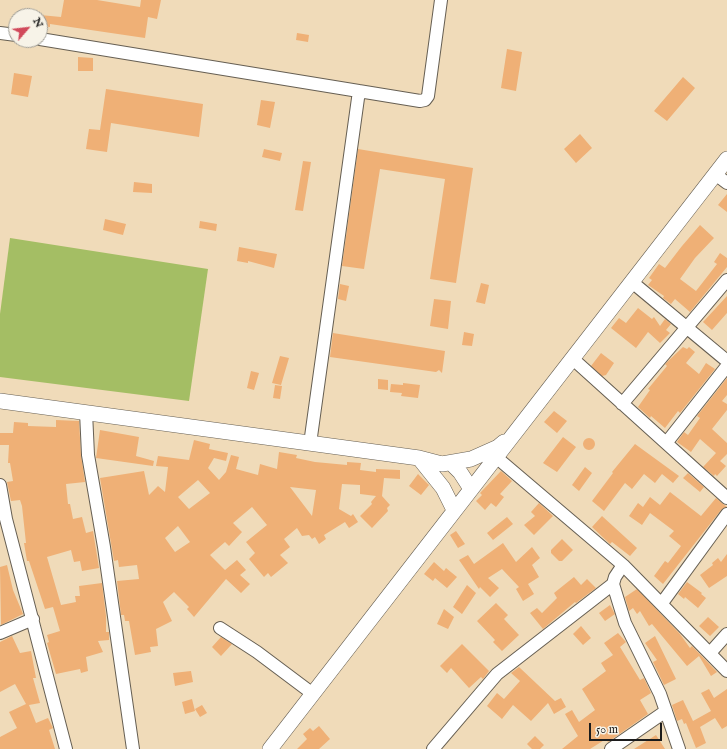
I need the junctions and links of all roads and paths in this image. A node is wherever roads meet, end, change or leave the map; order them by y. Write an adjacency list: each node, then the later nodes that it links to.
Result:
1 (441, 0): 3 (street)
2 (48, 40): 3 (street)
3 (358, 91): 18 (street)
4 (727, 159): 5 (street)
5 (715, 174): 6 (street); 8 (street)
6 (727, 183)
7 (727, 280): 9 (street)
8 (632, 282): 9 (street); 10 (street)
9 (688, 328): 11 (street); 14 (street)
10 (573, 359): 14 (street); 16 (street)
11 (727, 361)
12 (727, 366): 17 (street)
13 (0, 401): 15 (street)
14 (622, 404): 17 (street)
15 (86, 412): 18 (street); 40 (street)
16 (513, 435): 19 (street); 21 (street)
17 (666, 442): 24 (street)
18 (310, 444): 20 (street)
19 (496, 457): 23 (street); 28 (street)
20 (419, 458): 21 (street); 25 (street)
21 (452, 464): 23 (street)
22 (0, 486): 27 (street)
23 (471, 488): 25 (street)
24 (727, 498)
25 (454, 510): 37 (street)
26 (727, 514): 30 (street)
27 (3, 520): 31 (street)
28 (623, 565): 29 (street); 30 (street)
29 (614, 584): 38 (street); 42 (street)
30 (662, 603): 35 (street)
31 (33, 619): 33 (street); 39 (street)
32 (220, 628): 37 (street)
33 (0, 633)
34 (727, 634): 35 (street)
35 (710, 653): 36 (street)
36 (727, 671)
37 (313, 694): 41 (street)
38 (666, 711): 43 (street); 44 (street)
39 (66, 749)
40 (133, 749)
41 (270, 749)
42 (433, 749)
43 (611, 749)
44 (679, 749)

